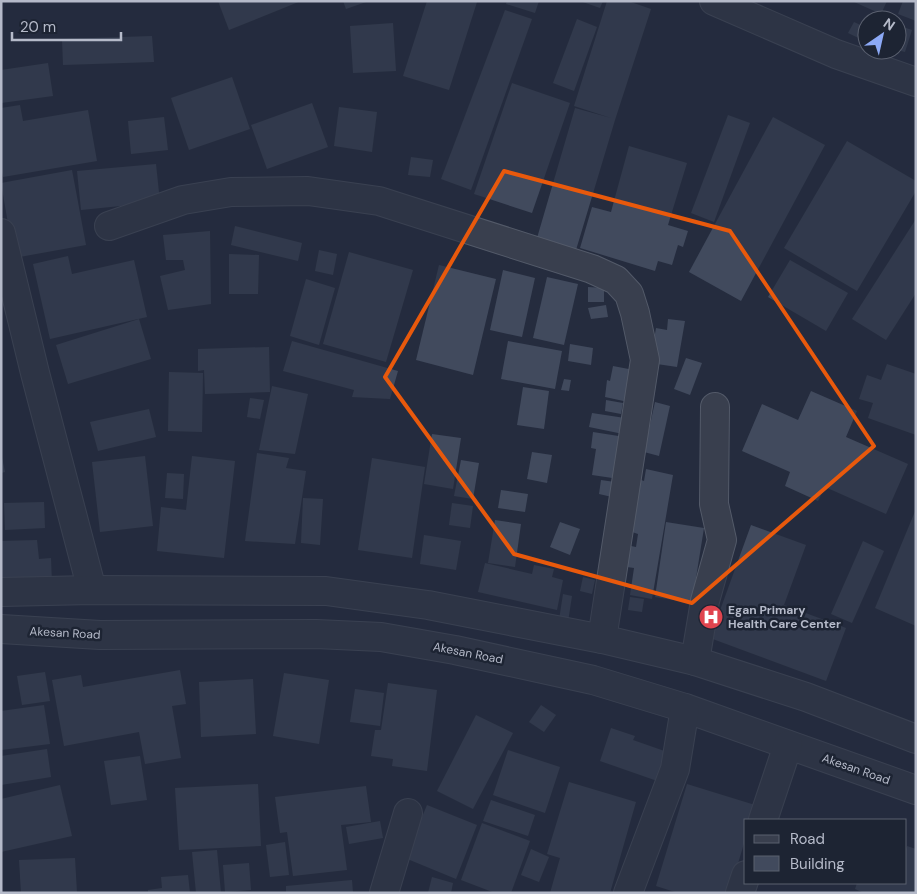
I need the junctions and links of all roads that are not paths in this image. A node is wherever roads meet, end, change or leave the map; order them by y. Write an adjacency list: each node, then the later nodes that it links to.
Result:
1 (714, 1): 2 (street)
2 (916, 82)
3 (109, 226): 11 (street)
4 (1, 233): 6 (street)
5 (715, 407): 12 (street)
6 (92, 590): 7 (street); 8 (street)
7 (1, 592)
8 (387, 599): 10 (street); 11 (street)
9 (1, 629): 10 (street, Akesan Road)
10 (381, 637): 13 (street, Akesan Road)
11 (602, 638): 12 (street)
12 (695, 661): 14 (street)
13 (685, 708): 15 (street, Akesan Road); 21 (street)
14 (916, 739)
15 (788, 745): 16 (street, Akesan Road); 18 (street)
16 (916, 790)
17 (408, 813): 20 (street)
18 (763, 819)
19 (744, 881): 22 (street)
20 (384, 893)
21 (628, 893)
22 (740, 893)

